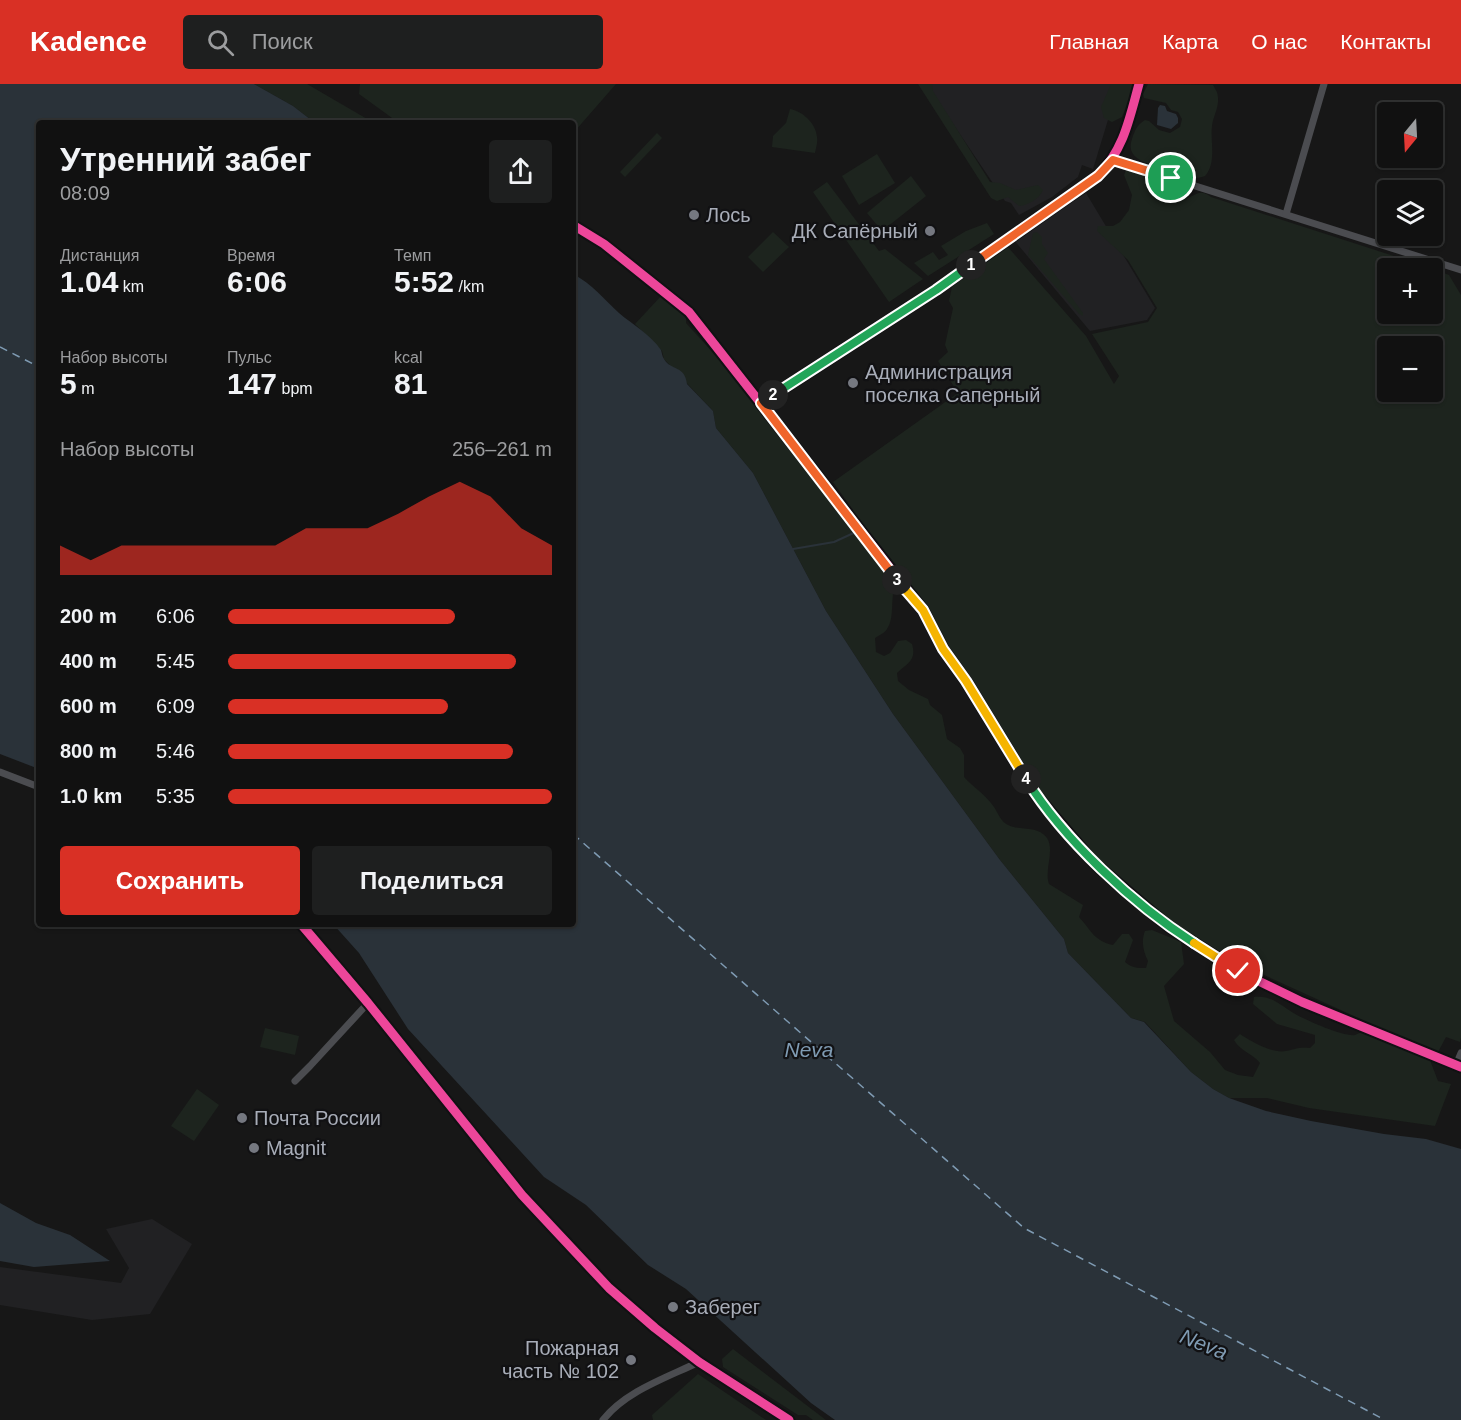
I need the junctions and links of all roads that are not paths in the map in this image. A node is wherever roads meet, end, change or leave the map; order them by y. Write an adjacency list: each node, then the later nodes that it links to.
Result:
1 (1139, 84): 3 (street)
2 (1324, 84): 4 (street)
3 (1113, 160): 4 (street); 7 (street)
4 (1286, 214): 6 (street)
5 (576, 227): 7 (street)
6 (1461, 270)
7 (761, 403): 13 (street)
8 (0, 772): 9 (street)
9 (36, 786)
10 (303, 927): 11 (street)
11 (368, 1003): 14 (street); 15 (street)
12 (1461, 1053): 13 (street)
13 (1458, 1066)
14 (295, 1081)
15 (699, 1362): 16 (street); 17 (street)
16 (603, 1420)
17 (789, 1420)

